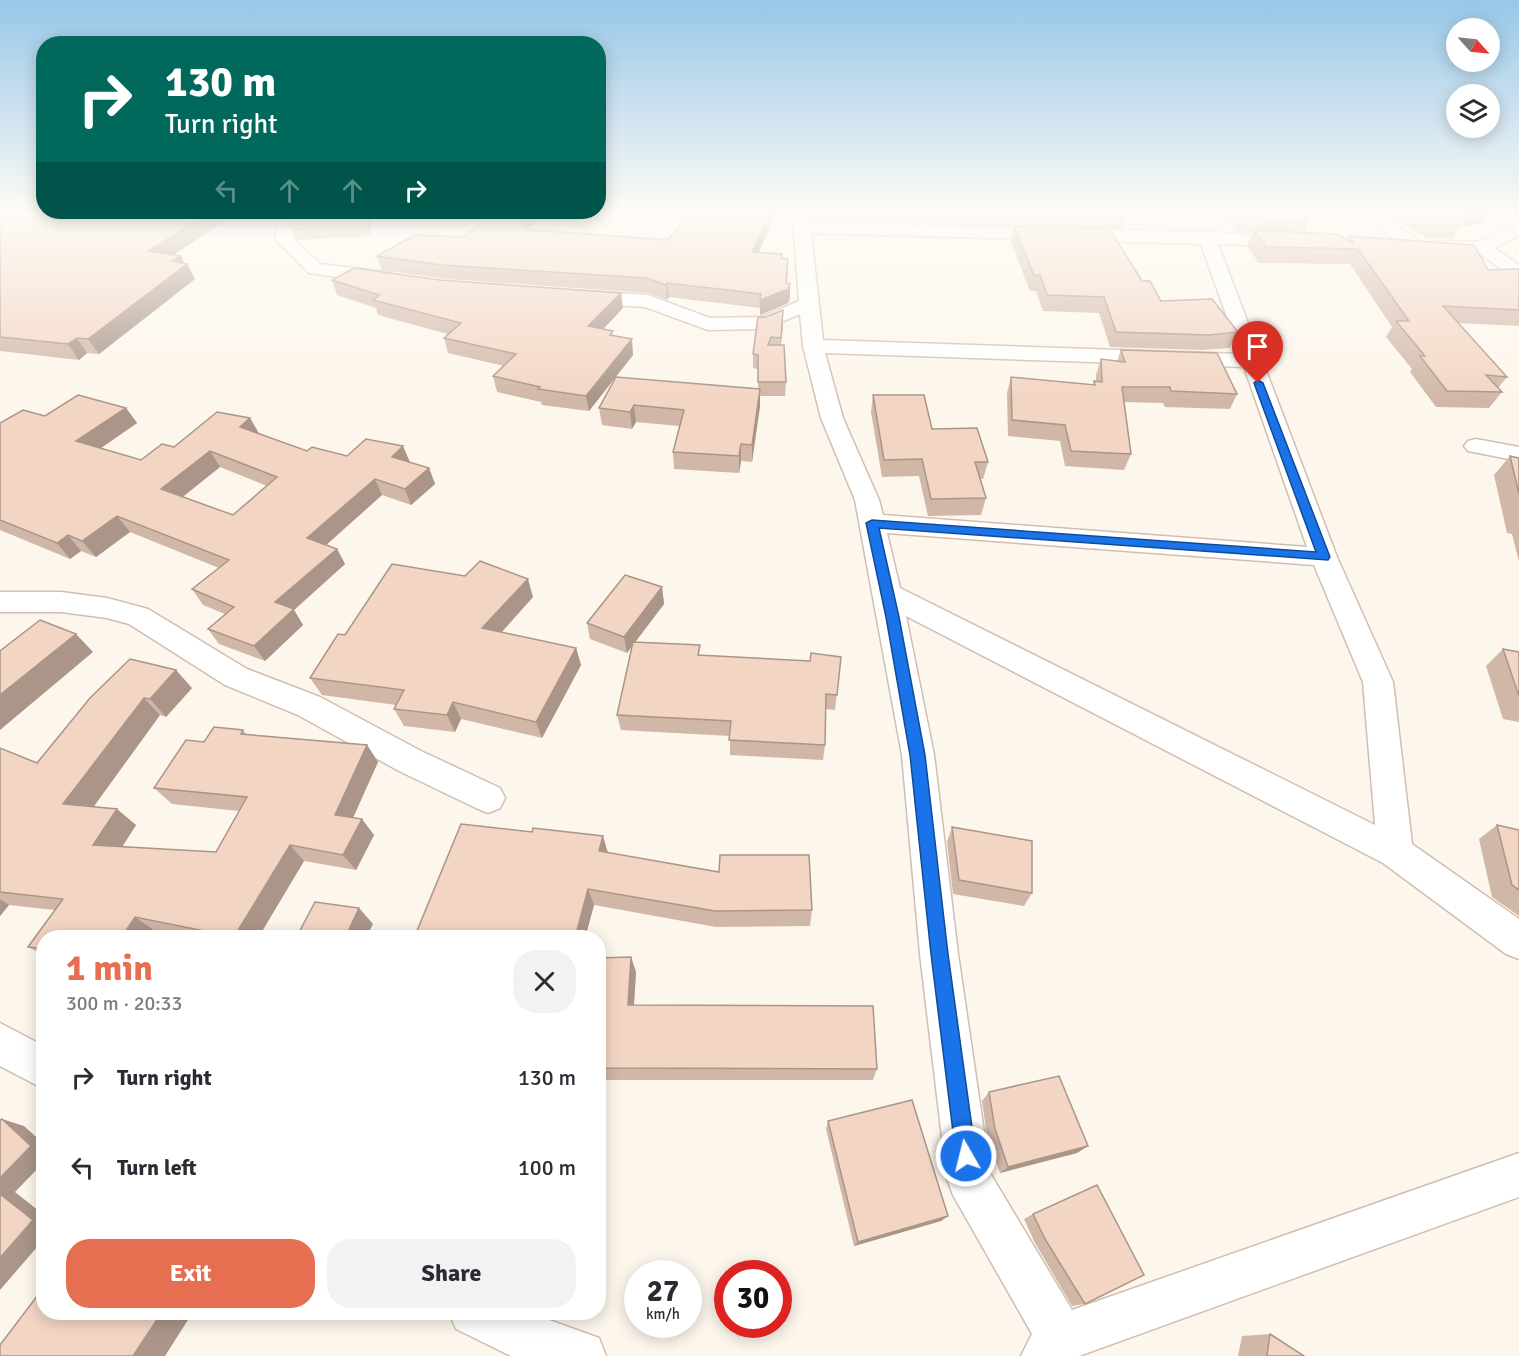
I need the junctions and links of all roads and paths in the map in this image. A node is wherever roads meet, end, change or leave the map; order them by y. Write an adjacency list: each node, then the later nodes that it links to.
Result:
1 (351, 273): 4 (street)
2 (807, 273): 6 (street)
3 (1220, 273): 8 (street)
4 (410, 282)
5 (559, 295): 6 (street)
6 (810, 303): 7 (street)
7 (813, 346): 8 (street); 11 (street)
8 (1250, 361): 12 (street)
9 (1476, 446): 10 (street)
10 (1519, 454)
11 (872, 523): 12 (street); 13 (street)
12 (1324, 557): 16 (street)
13 (887, 594): 16 (street); 22 (street)
14 (0, 602): 15 (street)
15 (488, 798)
16 (1395, 852): 17 (street)
17 (1519, 941)
18 (0, 1043): 19 (street)
19 (36, 1064)
20 (1519, 1175): 22 (street)
21 (489, 1320): 23 (street)
22 (1054, 1347)
23 (581, 1356)

